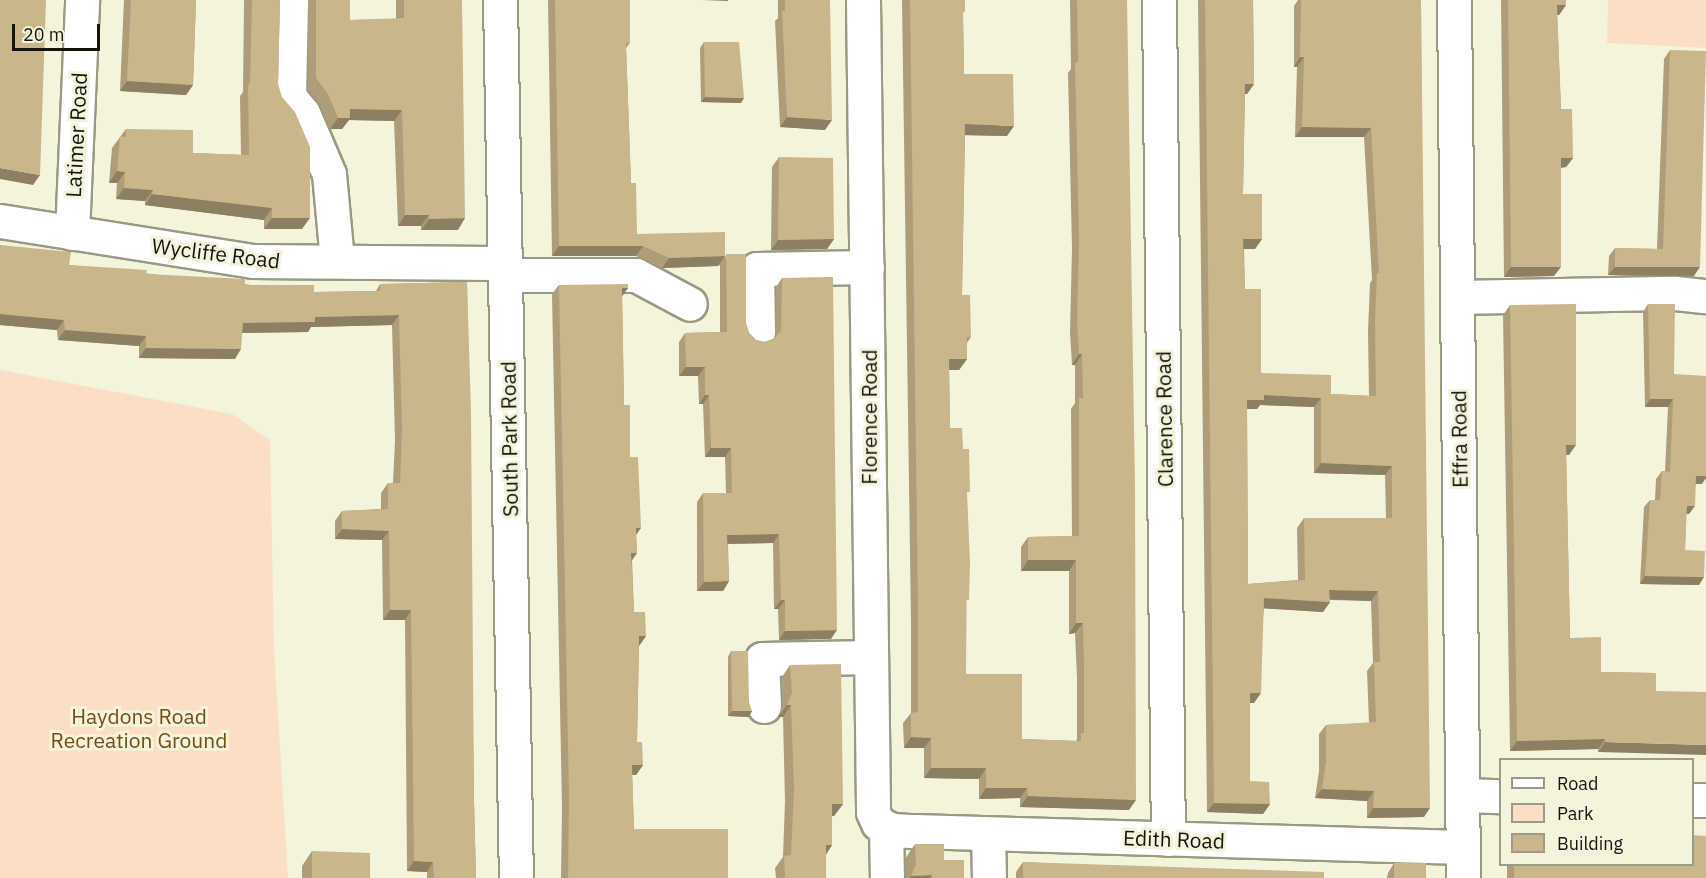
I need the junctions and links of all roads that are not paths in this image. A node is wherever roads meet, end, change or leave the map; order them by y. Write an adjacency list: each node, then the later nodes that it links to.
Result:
1 (82, 0): 8 (street, Latimer Road)
2 (500, 0): 11 (street, South Park Road)
3 (863, 0): 10 (street, Florence Road)
4 (1159, 0): 22 (street, Clarence Road)
5 (1454, 0): 13 (street, Effra Road)
6 (291, 2): 9 (street)
7 (0, 221): 8 (street, Wycliffe Road)
8 (72, 233): 9 (street, Wycliffe Road)
9 (337, 261): 11 (street, Wycliffe Road)
10 (867, 267): 15 (street); 16 (street, Florence Road)
11 (506, 269): 14 (street, Wycliffe Road); 24 (street, South Park Road)
12 (1706, 296): 13 (street)
13 (1457, 297): 18 (street, Effra Road)
14 (690, 304)
15 (758, 332)
16 (871, 657): 17 (street); 20 (street, Florence Road)
17 (764, 706)
18 (1463, 795): 19 (street); 23 (street, Effra Road)
19 (1499, 796)
20 (886, 828): 21 (street, Edith Road); 25 (street)
21 (988, 834): 22 (street, Edith Road); 26 (street)
22 (1168, 839): 23 (street, Edith Road)
23 (1463, 863)
24 (516, 878)
25 (887, 878)
26 (988, 878)

